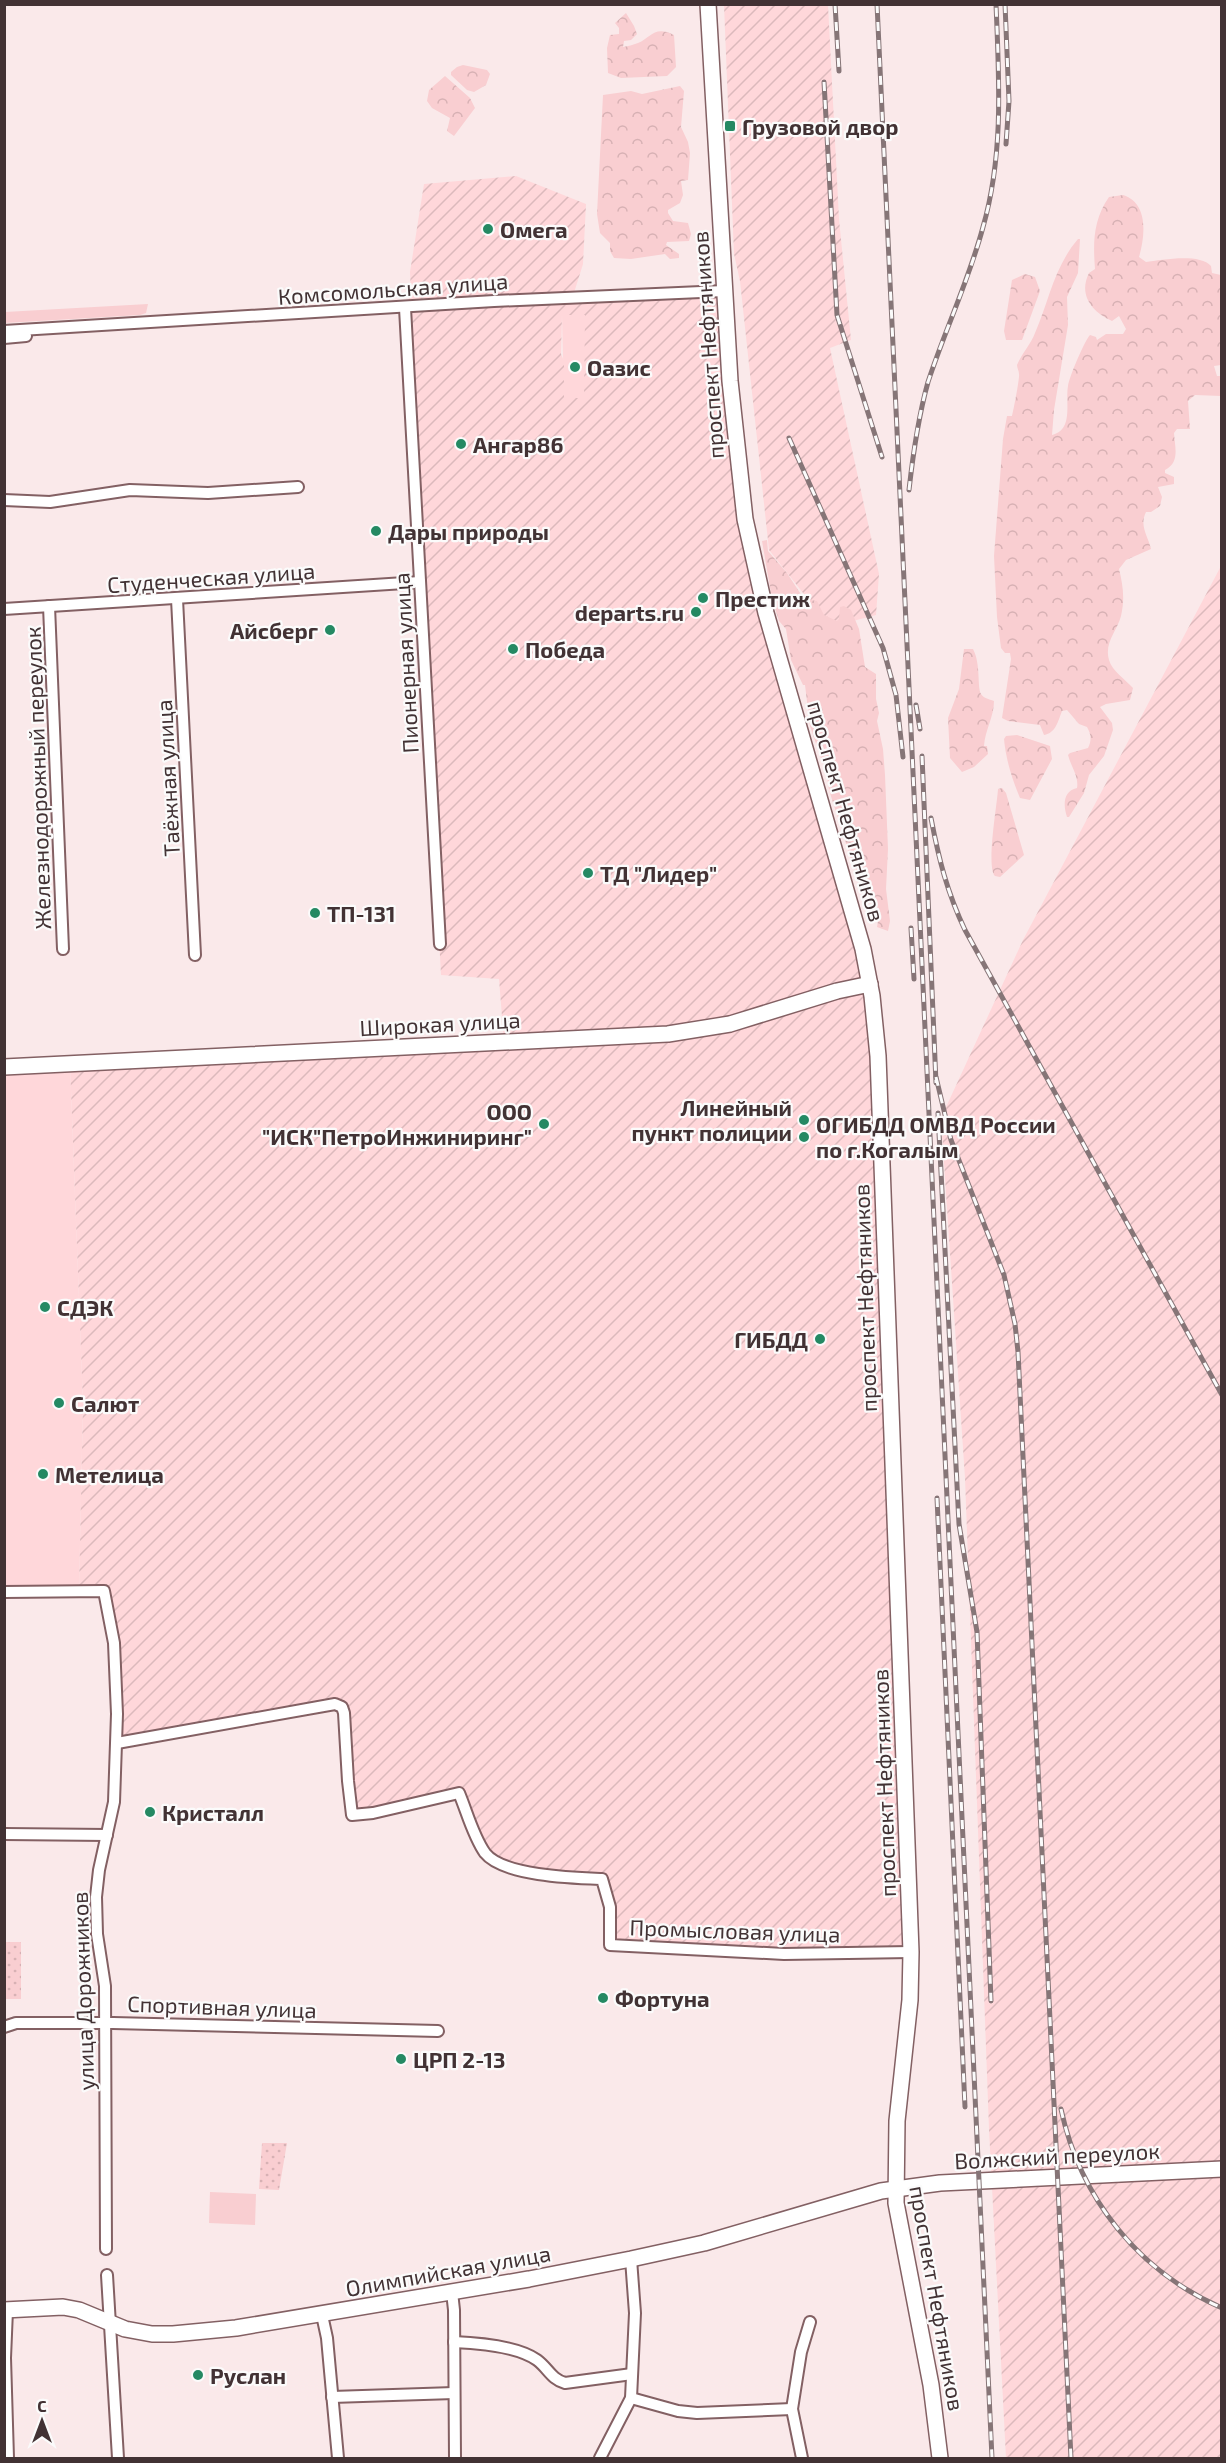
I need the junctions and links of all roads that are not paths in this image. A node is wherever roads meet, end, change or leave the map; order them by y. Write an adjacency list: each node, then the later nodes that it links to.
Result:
1 (708, 4): 2 (main road, проспект Нефтяников)
2 (724, 291): 3 (street, Комсомольская улица); 16 (main road, проспект Нефтяников)
3 (405, 308): 4 (street, Комсомольская улица); 9 (street, Пионерная улица)
4 (65, 327): 5 (street, Комсомольская улица); 6 (street, Комсомольская улица)
5 (4, 331)
6 (4, 338)
7 (298, 487): 8 (street)
8 (4, 500)
9 (420, 582): 10 (street, Студенческая улица); 13 (street, Пионерная улица)
10 (177, 599): 11 (street, Студенческая улица); 15 (street, Таёжная улица)
11 (49, 606): 12 (street, Студенческая улица); 14 (street, Железнодорожный переулок)
12 (4, 609)
13 (440, 944)
14 (63, 949)
15 (195, 955)
16 (870, 984): 17 (main road, Широкая улица); 22 (main road, проспект Нефтяников)
17 (4, 1067)
18 (4, 1592): 19 (street, улица Дорожников)
19 (117, 1743): 21 (street, улица Дорожников); 22 (street, Промысловая улица)
20 (4, 1834): 21 (street)
21 (107, 1835): 23 (street, улица Дорожников)
22 (911, 1952): 27 (main road, проспект Нефтяников)
23 (106, 2023): 24 (street, Спортивная улица); 25 (street, Спортивная улица); 28 (street, улица Дорожников)
24 (4, 2028)
25 (438, 2031)
26 (1221, 2169): 27 (main road, Волжский переулок)
27 (895, 2188): 29 (main road, Олимпийская улица); 48 (main road, проспект Нефтяников)
28 (106, 2249)
29 (631, 2259): 31 (main road, Олимпийская улица); 37 (street)
30 (107, 2274): 34 (street)
31 (452, 2292): 33 (main road, Олимпийская улица); 36 (street)
32 (6, 2310): 34 (main road, Олимпийская улица); 42 (street)
33 (322, 2315): 34 (main road, Олимпийская улица); 39 (street)
34 (109, 2322): 43 (street)
35 (810, 2322): 41 (street)
36 (454, 2342): 37 (street); 38 (street)
37 (632, 2374): 40 (street)
38 (454, 2393): 39 (street); 45 (street)
39 (332, 2397): 44 (street)
40 (631, 2398): 41 (street); 46 (street)
41 (792, 2409): 47 (street)
42 (8, 2458)
43 (118, 2458)
44 (338, 2458)
45 (455, 2458)
46 (600, 2458)
47 (802, 2458)
48 (940, 2458)

